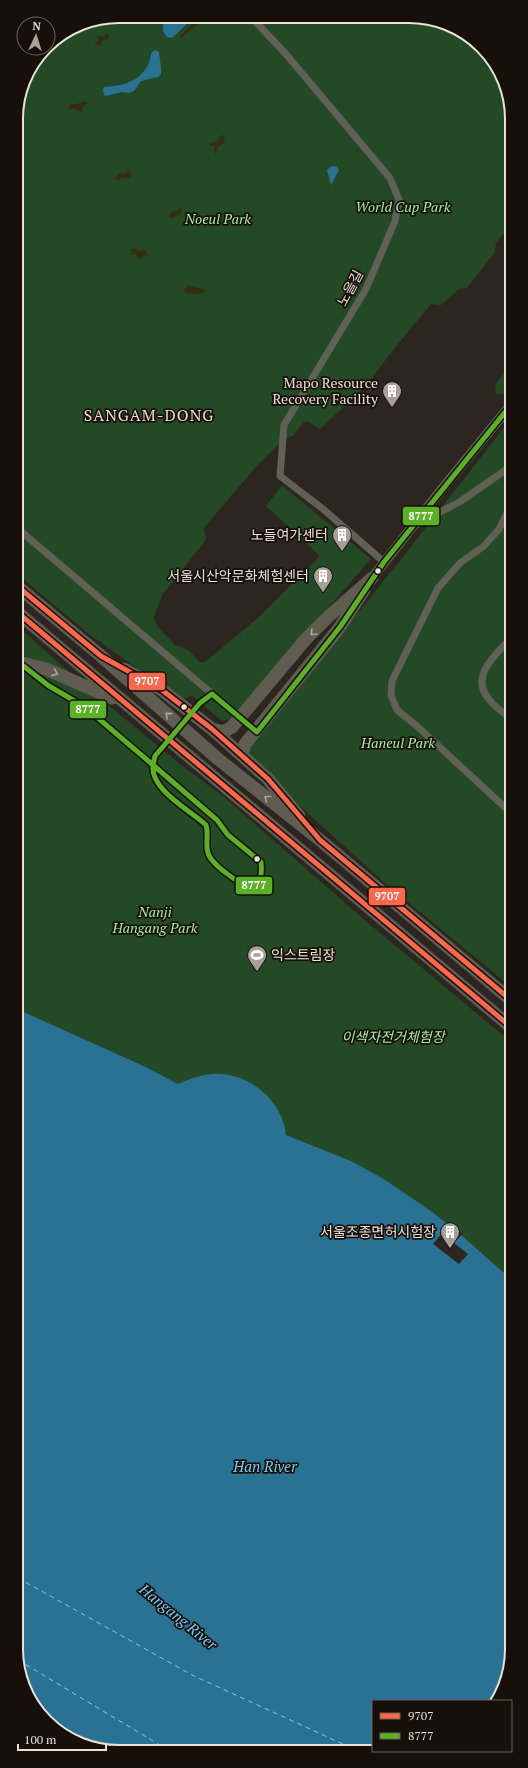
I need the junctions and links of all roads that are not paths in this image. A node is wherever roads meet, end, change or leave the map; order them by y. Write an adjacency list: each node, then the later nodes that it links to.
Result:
1 (257, 23): 7 (street, 노을길)
2 (505, 412): 5 (street)
3 (505, 470): 5 (street)
4 (505, 515): 22 (street)
5 (412, 527): 7 (street)
6 (23, 533): 18 (street)
7 (384, 562): 8 (street)
8 (372, 578): 10 (highway); 12 (highway)
9 (23, 591): 14 (highway)
10 (329, 616): 12 (highway); 18 (highway, one-way to 18)
11 (23, 617): 16 (highway)
12 (341, 625): 20 (highway)
13 (505, 645): 17 (street)
14 (101, 656): 19 (highway); 23 (highway, one-way to 14)
15 (23, 663): 16 (highway, one-way to 16)
16 (126, 704): 25 (highway)
17 (505, 714)
18 (240, 718): 19 (highway); 20 (street)
19 (212, 729): 21 (highway)
20 (256, 732): 21 (highway)
21 (242, 755): 23 (highway)
22 (505, 807)
23 (320, 840): 24 (highway)
24 (505, 995)
25 (505, 1022)

